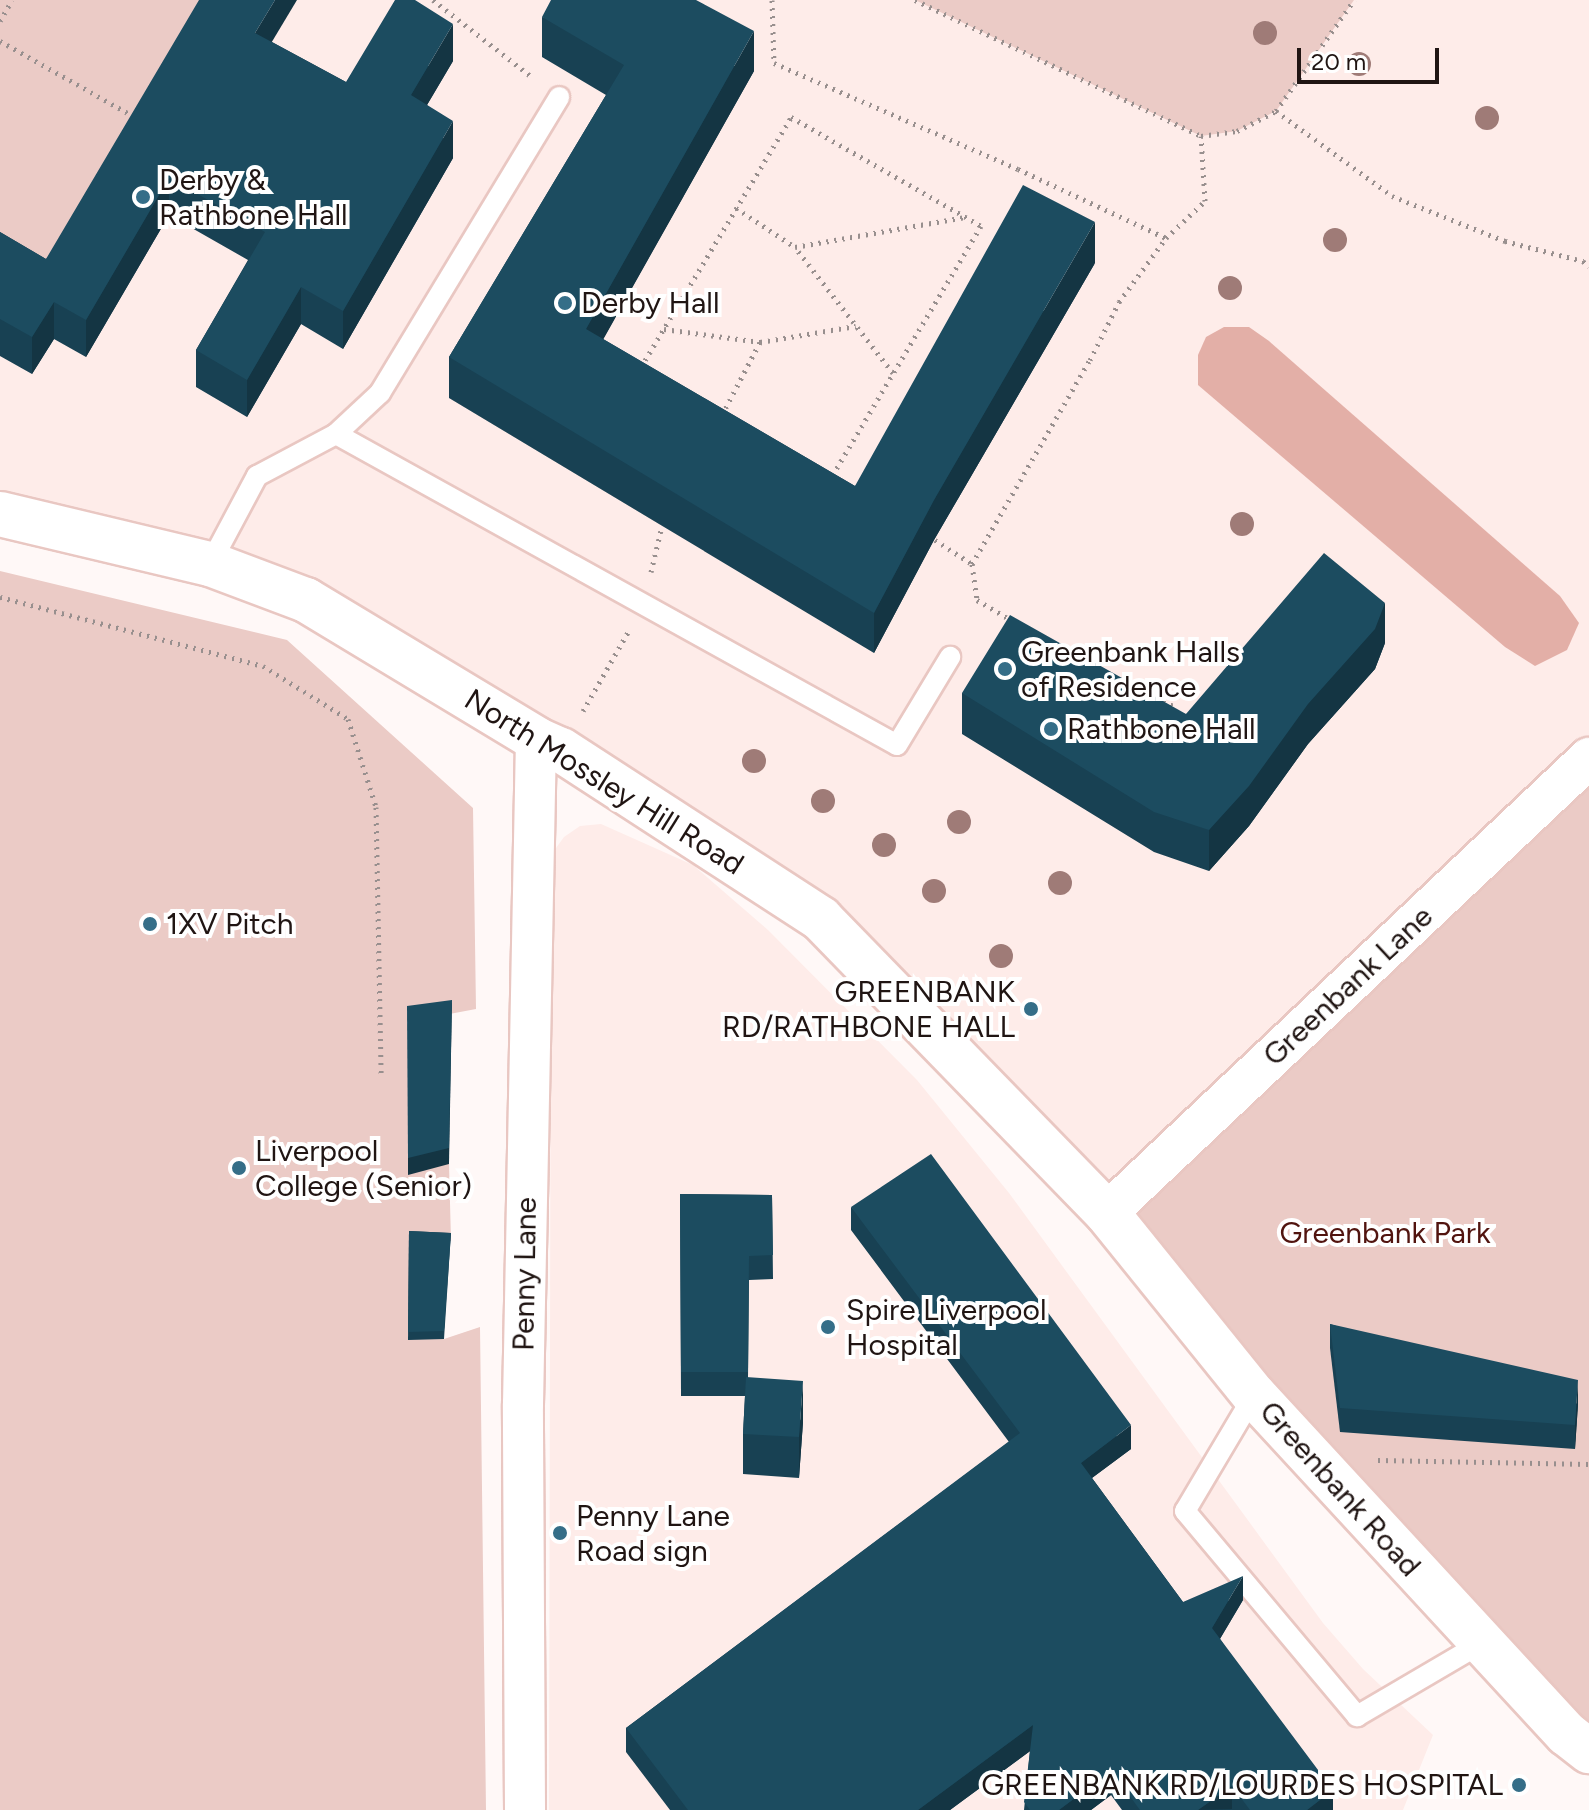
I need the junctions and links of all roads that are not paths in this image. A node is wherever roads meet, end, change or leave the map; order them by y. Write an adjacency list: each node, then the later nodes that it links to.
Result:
1 (559, 97): 2 (lane)
2 (336, 434): 4 (lane); 5 (lane)
3 (0, 514): 4 (street, North Mossley Hill Road)
4 (210, 564): 6 (street, North Mossley Hill Road)
5 (950, 657)
6 (548, 744): 8 (street, North Mossley Hill Road); 12 (street, Penny Lane)
7 (1589, 758): 8 (street, Greenbank Lane)
8 (1107, 1213): 9 (street, Greenbank Road)
9 (1254, 1395): 10 (street, Greenbank Road); 10 (lane)
10 (1483, 1642): 11 (street, Greenbank Road)
11 (1589, 1751)
12 (525, 1810)

